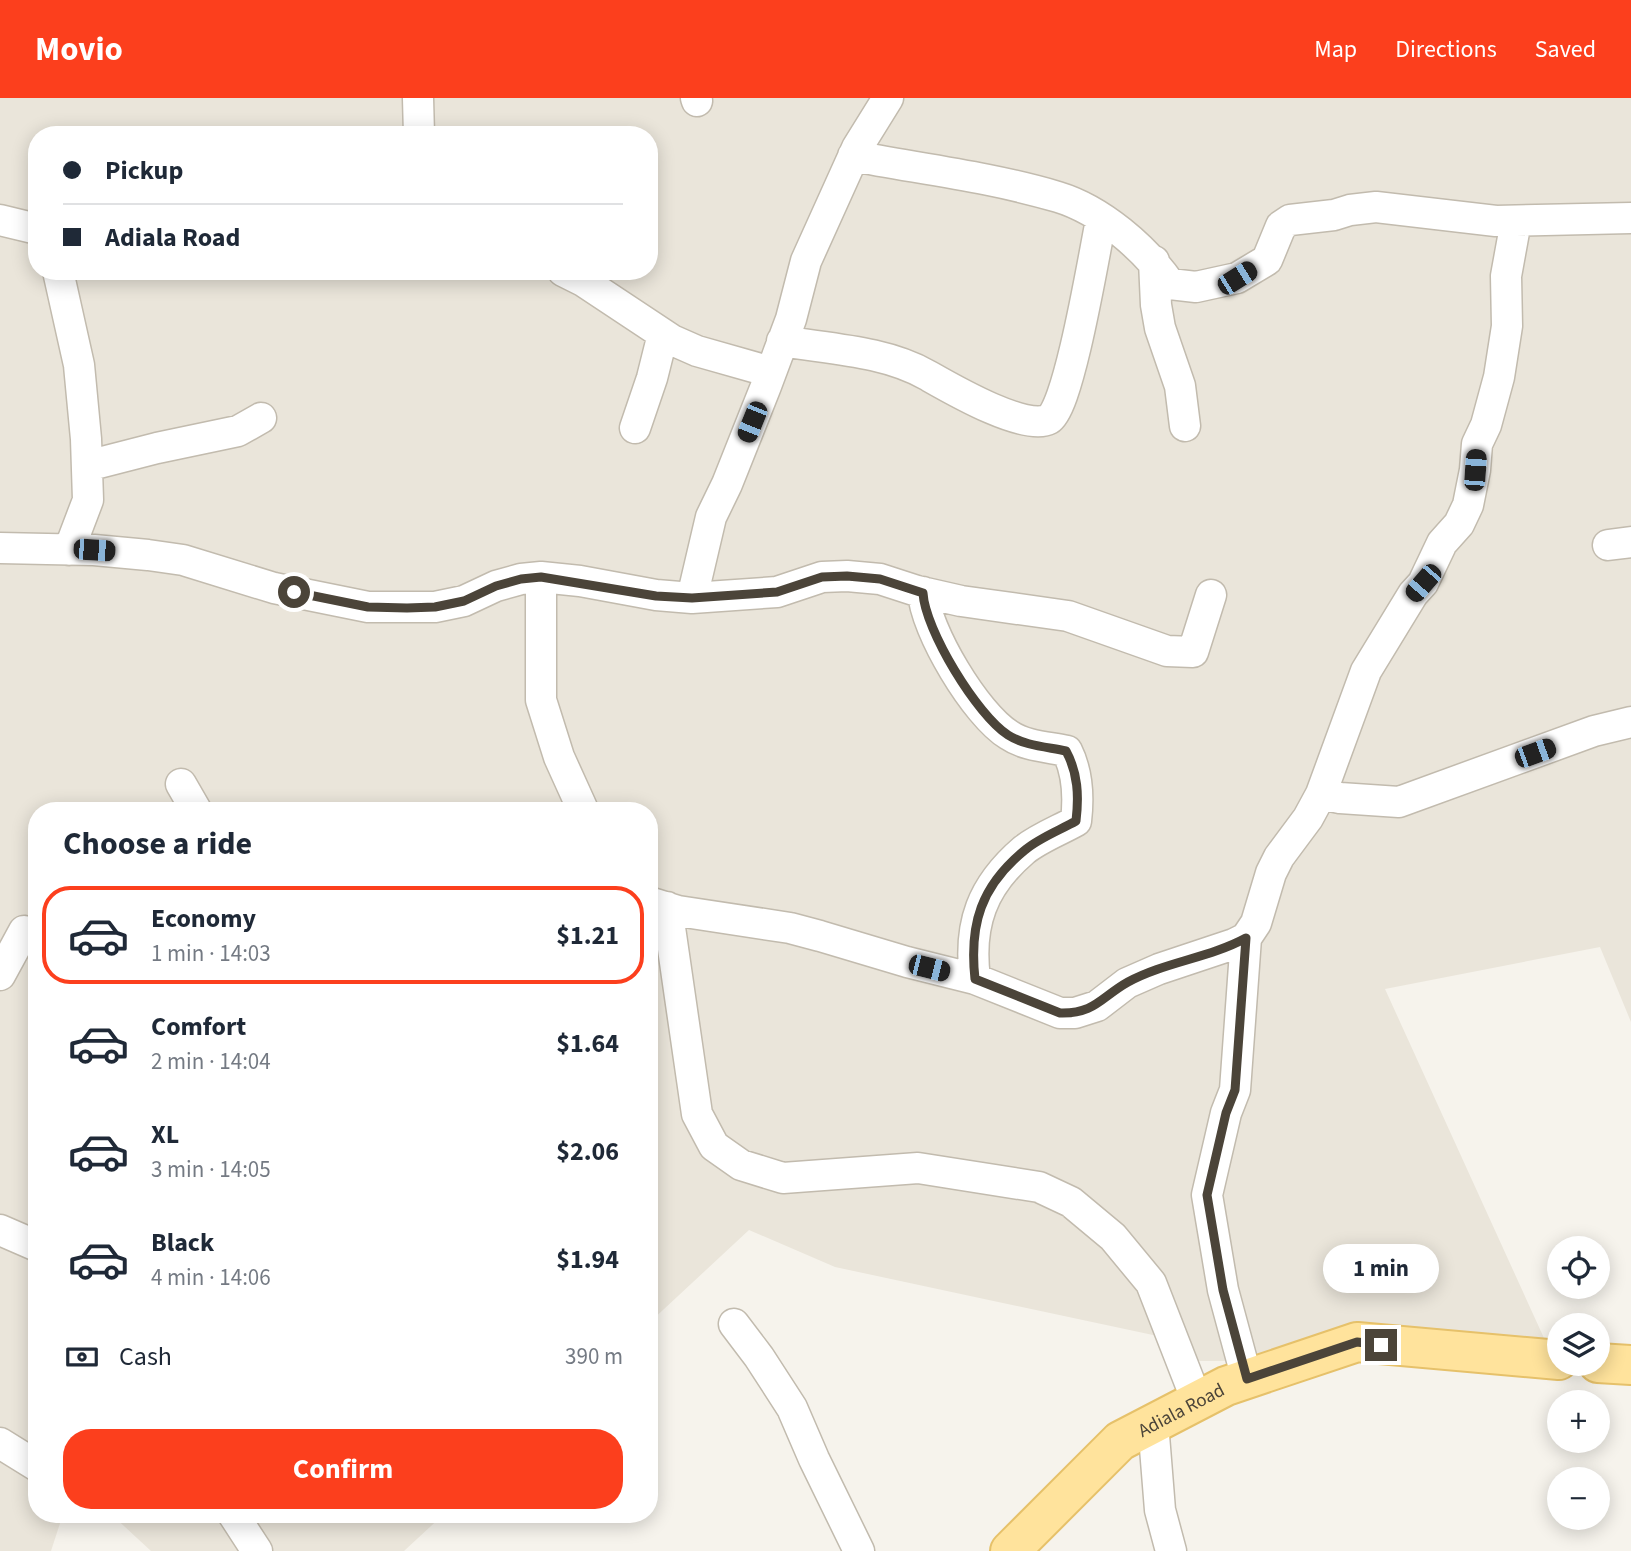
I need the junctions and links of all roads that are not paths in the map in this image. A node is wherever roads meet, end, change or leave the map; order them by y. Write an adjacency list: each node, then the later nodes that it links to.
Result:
1 (418, 98): 3 (street)
2 (888, 98): 4 (street)
3 (419, 126)
4 (853, 156): 6 (street); 14 (street)
5 (1631, 218): 8 (street)
6 (1101, 219): 10 (street); 14 (street)
7 (0, 220): 9 (street)
8 (1516, 221): 10 (street); 28 (street)
9 (28, 227)
10 (1154, 261): 17 (street)
11 (60, 280): 19 (street)
12 (581, 280): 13 (street)
13 (663, 334): 15 (street); 18 (street)
14 (782, 341): 15 (street)
15 (771, 372): 25 (street)
16 (261, 418): 19 (street)
17 (1185, 426)
18 (635, 428)
19 (87, 466): 21 (street)
20 (0, 548): 21 (street)
21 (69, 550): 22 (street)
22 (541, 577): 25 (street); 30 (street)
23 (923, 593): 24 (street); 25 (street); 35 (street)
24 (1211, 596)
25 (692, 598)
26 (1631, 722): 28 (street)
27 (181, 784): 29 (street)
28 (1321, 794): 33 (street)
29 (191, 802)
30 (579, 802)
31 (658, 905): 35 (street); 43 (street)
32 (24, 931): 34 (street)
33 (1246, 938): 35 (street); 42 (street)
34 (0, 975)
35 (975, 979)
36 (0, 1230): 37 (street)
37 (28, 1242)
38 (734, 1324): 49 (street)
39 (1547, 1359): 42 (main road, Adiala Road)
40 (1610, 1364): 41 (main road)
41 (1631, 1365)
42 (1247, 1379): 43 (main road, Adiala Road)
43 (1197, 1401): 44 (main road, Adiala Road)
44 (1153, 1423): 50 (main road, Adiala Road); 51 (street)
45 (0, 1443): 46 (street)
46 (28, 1460)
47 (239, 1523): 48 (street)
48 (257, 1551)
49 (859, 1551)
50 (1010, 1551)
51 (1171, 1551)

